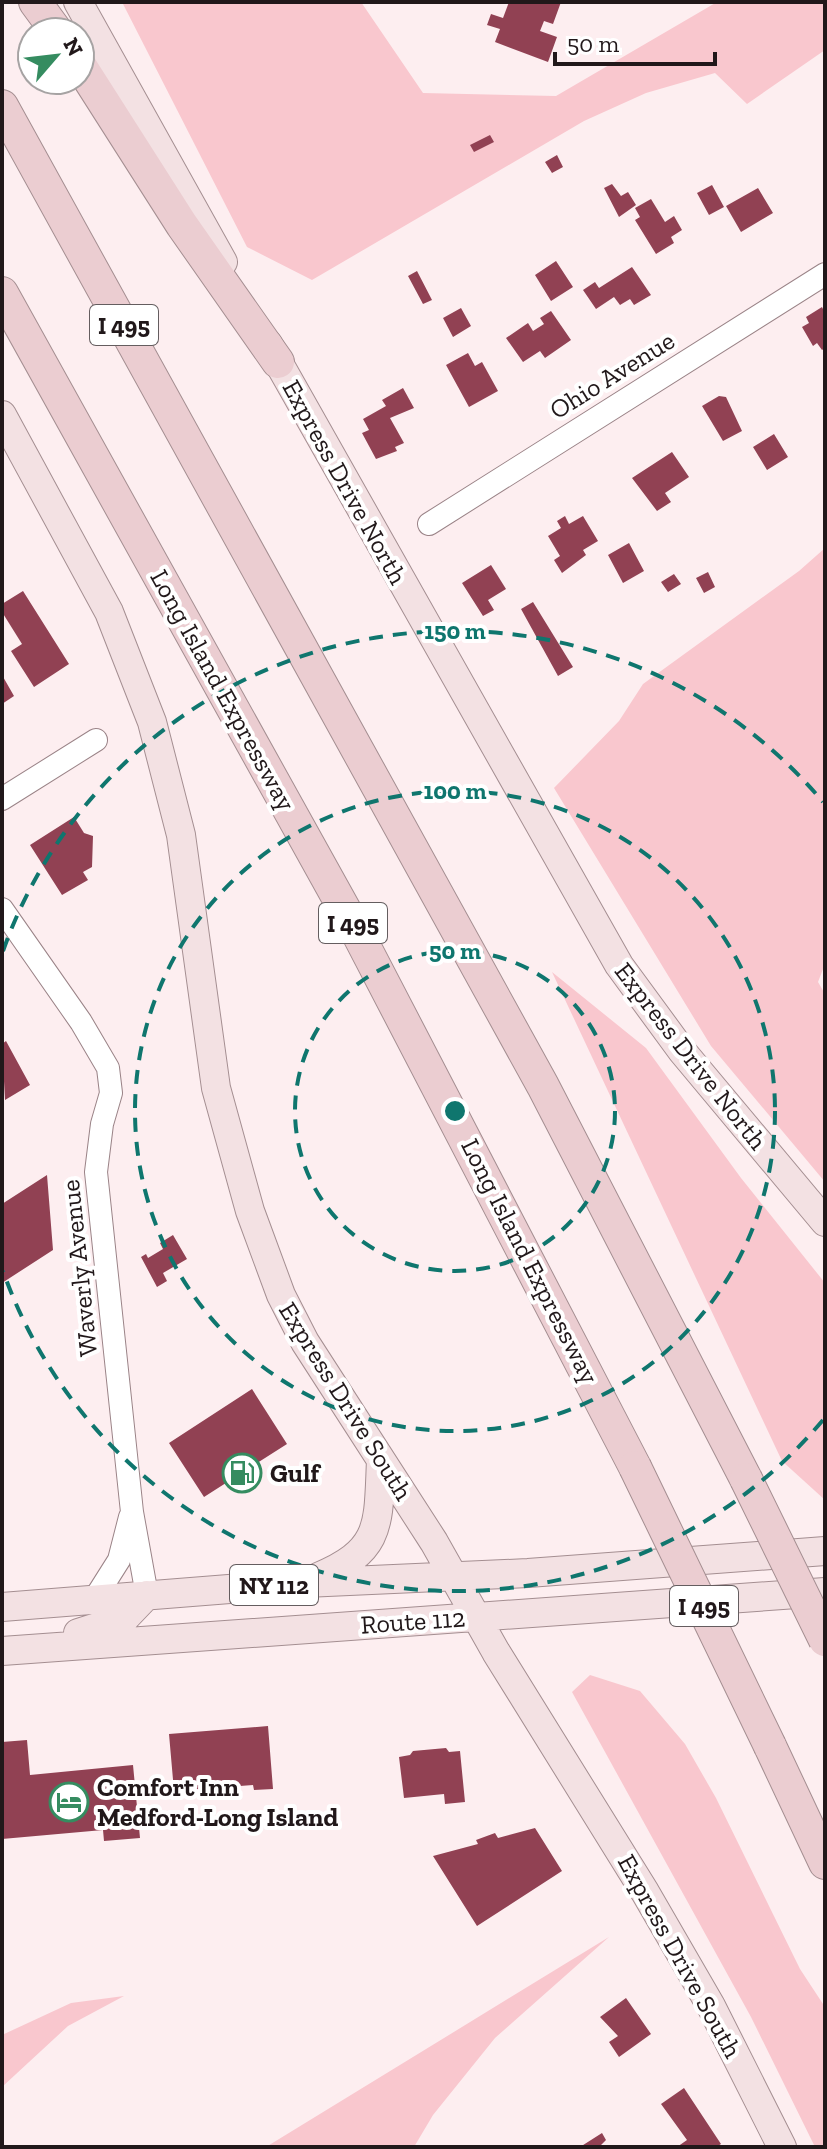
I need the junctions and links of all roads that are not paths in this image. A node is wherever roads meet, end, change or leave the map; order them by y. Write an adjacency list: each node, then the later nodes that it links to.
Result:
1 (78, 2): 6 (main road, Express Drive North)
2 (96, 90): 6 (highway)
3 (2, 106): 23 (highway, I 495, bridge)
4 (825, 274): 8 (street, Ohio Avenue)
5 (2, 293): 25 (highway, Long Island Expressway / I 495, bridge)
6 (278, 362): 12 (main road, Express Drive North)
7 (2, 415): 13 (main road, Express Drive South)
8 (429, 524)
9 (96, 740): 10 (street)
10 (2, 799)
11 (2, 909): 14 (street, Waverly Avenue)
12 (825, 1222)
13 (381, 1460): 16 (main road, Express Drive South); 17 (main road)
14 (132, 1512): 19 (street, Waverly Avenue); 20 (street, Waverly Avenue)
15 (825, 1551): 16 (main road, Route 112 / NY 112)
16 (454, 1576): 17 (main road, Route 112 / NY 112); 22 (main road, Express Drive South)
17 (305, 1583): 19 (main road, Route 112 / NY 112)
18 (825, 1592): 22 (main road, Route 112 / NY 112)
19 (147, 1595): 20 (main road, Route 112 / NY 112); 24 (main road)
20 (95, 1598): 21 (main road, Route 112 / NY 112)
21 (2, 1607)
22 (476, 1616): 24 (main road, Route 112 / NY 112); 26 (main road, Express Drive South)
23 (825, 1640)
24 (9, 1651)
25 (825, 1863)
26 (782, 2147)

